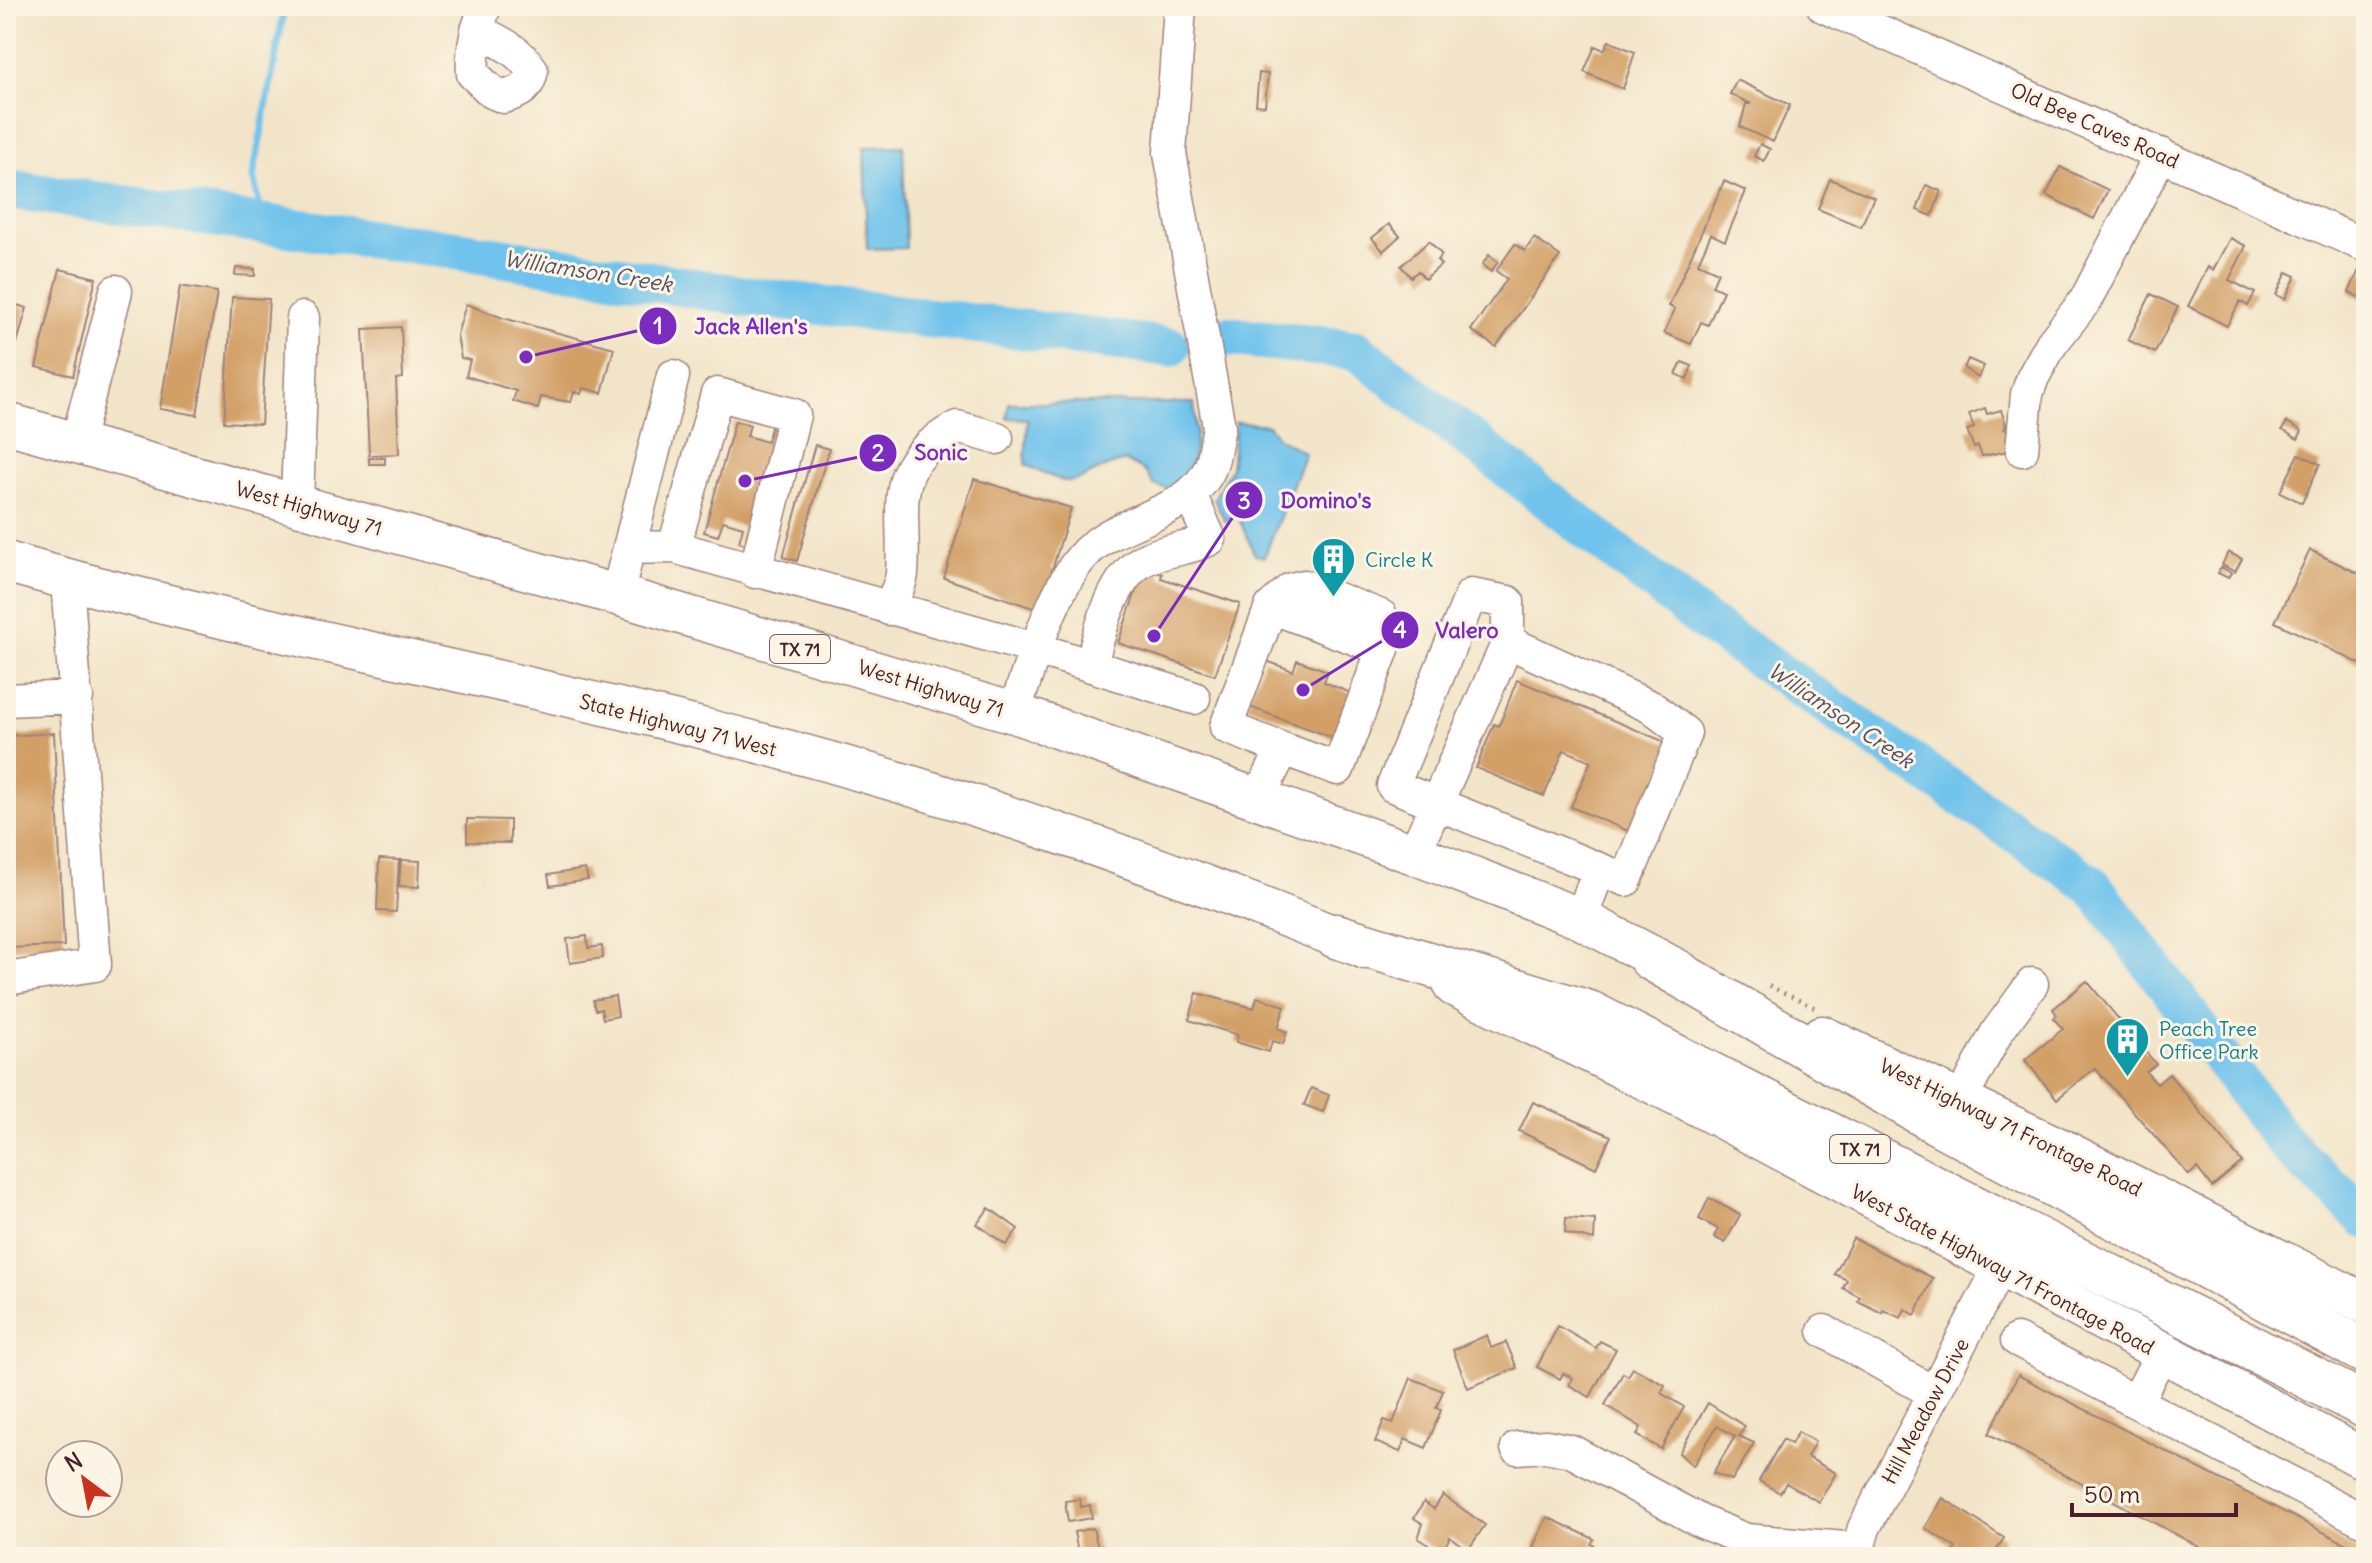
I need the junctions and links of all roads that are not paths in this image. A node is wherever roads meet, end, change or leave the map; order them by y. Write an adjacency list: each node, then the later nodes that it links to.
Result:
1 (1180, 6): 12 (street)
2 (1832, 8): 3 (street, Old Bee Caves Road)
3 (2161, 154): 4 (street, Old Bee Caves Road); 11 (street)
4 (2366, 246)
5 (116, 291): 10 (street)
6 (303, 318): 13 (street)
7 (673, 376): 15 (street)
8 (6, 423): 10 (main road, West Highway 71 / TX 71)
9 (997, 438): 20 (street)
10 (77, 442): 13 (main road, West Highway 71 / TX 71)
11 (2022, 450)
12 (1190, 494): 22 (street); 23 (street)
13 (297, 504): 19 (main road, West Highway 71 / TX 71)
14 (674, 547): 15 (street); 17 (street); 17 (street)
15 (629, 548): 19 (street)
16 (6, 562): 18 (main road, State Highway 71 West)
17 (755, 572): 20 (street)
18 (67, 580): 24 (street); 34 (main road, State Highway 71 West)
19 (617, 595): 27 (main road, West Highway 71 / TX 71)
20 (889, 609): 22 (street)
21 (1508, 642): 30 (street); 30 (street); 32 (street)
22 (1037, 649): 23 (street); 27 (street)
23 (1091, 666): 25 (street)
24 (77, 697): 26 (street); 36 (street)
25 (1194, 698)
26 (6, 700)
27 (1014, 713): 29 (main road, West Highway 71 / TX 71)
28 (1283, 749): 28 (street); 29 (street)
29 (1258, 799): 31 (main road, West Highway 71 / TX 71)
30 (1435, 804): 31 (street); 32 (street)
31 (1414, 854): 33 (main road, West Highway 71 / TX 71)
32 (1599, 869): 33 (street)
33 (1581, 919): 35 (main road, West Highway 71 / TX 71)
34 (1336, 936): 39 (main road, West State Highway 71 Frontage Road); 47 (highway, TX 71)
35 (1651, 958): 38 (main road, West Highway 71 Frontage Road / TX 71); 44 (highway, TX 71)
36 (6, 979)
37 (2032, 984): 38 (street)
38 (1961, 1100): 40 (main road, West Highway 71 Frontage Road / TX 71)
39 (2000, 1267): 43 (main road, West State Highway 71 Frontage Road); 45 (street, Hill Meadow Drive)
40 (2366, 1304)
41 (1824, 1331): 45 (street)
42 (2017, 1340): 46 (street)
43 (2162, 1352): 46 (street); 49 (main road, West State Highway 71 Frontage Road)
44 (2366, 1352)
45 (1934, 1393): 51 (street, Hill Meadow Drive)
46 (2137, 1401): 50 (street)
47 (2366, 1406)
48 (1517, 1448): 51 (street)
49 (2366, 1460)
50 (2366, 1522)
51 (1859, 1553)

